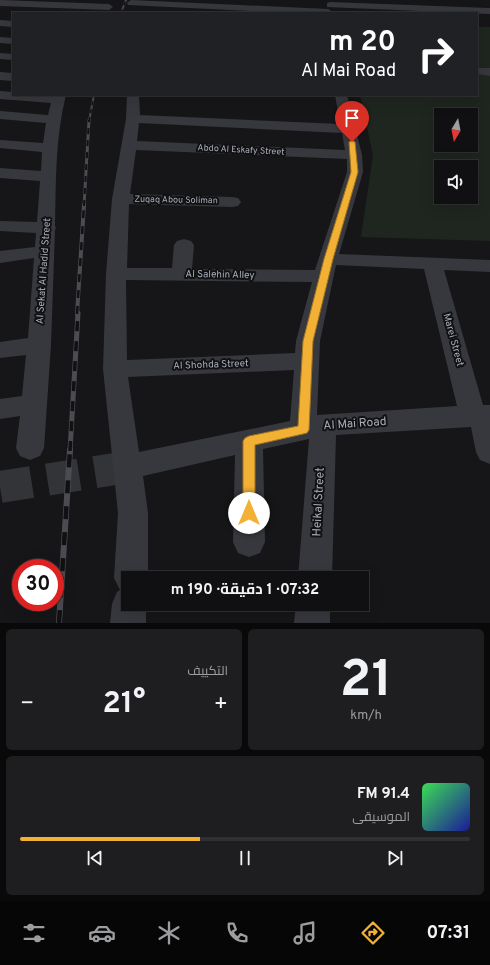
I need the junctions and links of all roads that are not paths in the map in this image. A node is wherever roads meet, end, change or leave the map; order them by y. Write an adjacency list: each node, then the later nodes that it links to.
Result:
1 (131, 1): 4 (street); 8 (street)
2 (0, 3): 3 (street)
3 (109, 6)
4 (329, 6): 6 (street)
5 (0, 10): 7 (street)
6 (490, 11)
7 (46, 12)
8 (126, 12)
9 (0, 23): 10 (street)
10 (12, 24)
11 (0, 40): 12 (street)
12 (12, 41)
13 (0, 56): 14 (street)
14 (12, 57)
15 (478, 71): 16 (street)
16 (490, 72)
17 (0, 76): 18 (street)
18 (12, 77)
19 (0, 95): 20 (street)
20 (12, 96)
21 (20, 96): 24 (street)
22 (133, 96): 26 (street)
23 (341, 96): 28 (street, Heikal Street)
24 (59, 98): 27 (street, Al Sekat Al Hadid Street)
25 (0, 115): 27 (street)
26 (133, 119): 28 (street); 30 (street)
27 (53, 120): 31 (street, Al Sekat Al Hadid Street)
28 (349, 129): 32 (street, Heikal Street)
29 (0, 144): 31 (street)
30 (128, 145): 32 (street, Abdo Al Eskafy Street); 35 (street)
31 (50, 148): 34 (street, Al Sekat Al Hadid Street)
32 (354, 155): 44 (street, Heikal Street)
33 (0, 173): 34 (street)
34 (49, 177): 38 (street, Al Sekat Al Hadid Street)
35 (121, 199): 36 (street, Zuqaq Abou Soliman); 45 (street)
36 (232, 202)
37 (0, 226): 38 (street)
38 (46, 228): 40 (street, Al Sekat Al Hadid Street)
39 (184, 245): 46 (street)
40 (45, 251): 41 (street); 47 (street, Al Sekat Al Hadid Street)
41 (0, 257)
42 (432, 263): 43 (street, Al Salehin Alley); 44 (street, Al Salehin Alley); 53 (street, Marei Street)
43 (490, 266)
44 (326, 267): 46 (street, Al Salehin Alley); 49 (street, Heikal Street)
45 (116, 274): 46 (street, Al Salehin Alley); 50 (street)
46 (181, 274)
47 (39, 345): 48 (street); 51 (street, Al Sekat Al Hadid Street)
48 (0, 350)
49 (306, 362): 50 (street, Al Shohda Street); 54 (street, Heikal Street)
50 (115, 369): 58 (street)
51 (34, 404): 52 (street); 56 (street, Al Sekat Al Hadid Street)
52 (0, 409)
53 (482, 415): 54 (street, Al Mai Road); 57 (street, Marei Street)
54 (313, 428): 55 (street, Al Mai Road); 61 (street, Heikal Street)
55 (249, 441): 58 (street, Al Mai Road); 59 (street)
56 (30, 448)
57 (490, 452)
58 (128, 467): 60 (street)
59 (249, 542)
60 (131, 571)
61 (315, 571)
62 (129, 611): 64 (street)
63 (313, 611): 65 (street)
64 (128, 623)
65 (312, 623)

